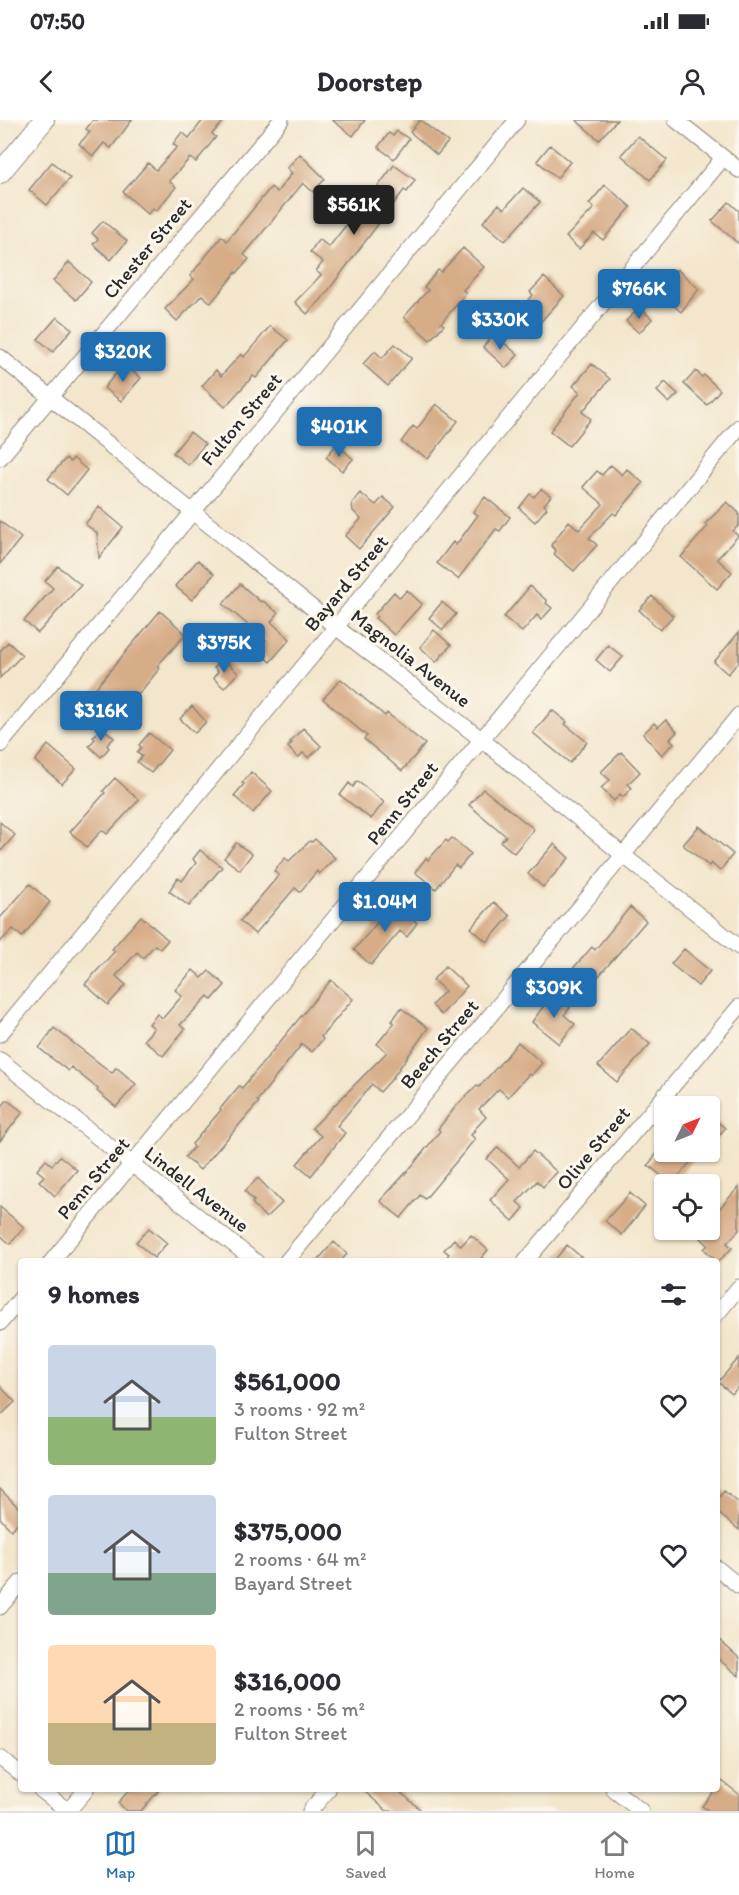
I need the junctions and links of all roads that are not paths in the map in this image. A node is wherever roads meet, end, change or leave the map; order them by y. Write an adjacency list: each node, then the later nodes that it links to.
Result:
1 (44, 120): 7 (street)
2 (281, 120): 9 (street, Chester Street)
3 (517, 120): 12 (street, Fulton Street)
4 (676, 120): 5 (street)
5 (723, 158): 6 (street); 13 (street, Bayard Street)
6 (739, 170)
7 (0, 173)
8 (0, 357): 9 (street, Magnolia Avenue)
9 (51, 397): 11 (street, Chester Street); 12 (street, Magnolia Avenue)
10 (739, 427): 15 (street, Penn Street)
11 (0, 458)
12 (192, 511): 13 (street, Magnolia Avenue); 16 (street, Fulton Street)
13 (336, 627): 15 (street, Magnolia Avenue); 20 (street, Bayard Street)
14 (739, 715): 17 (street, Beech Street)
15 (482, 739): 17 (street, Magnolia Avenue); 22 (street, Penn Street)
16 (0, 745)
17 (623, 855): 18 (street, Magnolia Avenue); 25 (street, Beech Street)
18 (739, 947)
19 (739, 1007): 26 (street, Olive Street)
20 (0, 1034)
21 (0, 1060): 22 (street, Lindell Avenue)
22 (132, 1165): 23 (street, Penn Street); 24 (street, Lindell Avenue)
23 (54, 1258)
24 (251, 1258)
25 (289, 1258)
26 (528, 1258)
27 (739, 1287): 29 (street)
28 (18, 1302): 30 (street)
29 (720, 1310)
30 (0, 1323)
31 (720, 1570): 33 (street)
32 (18, 1586): 34 (street)
33 (739, 1586)
34 (0, 1607)
35 (0, 1758): 36 (street)
36 (18, 1772)
37 (44, 1792): 42 (street)
38 (84, 1792): 42 (street)
39 (327, 1792): 41 (street)
40 (617, 1792): 43 (street)
41 (317, 1809)
42 (68, 1811)
43 (641, 1811)

